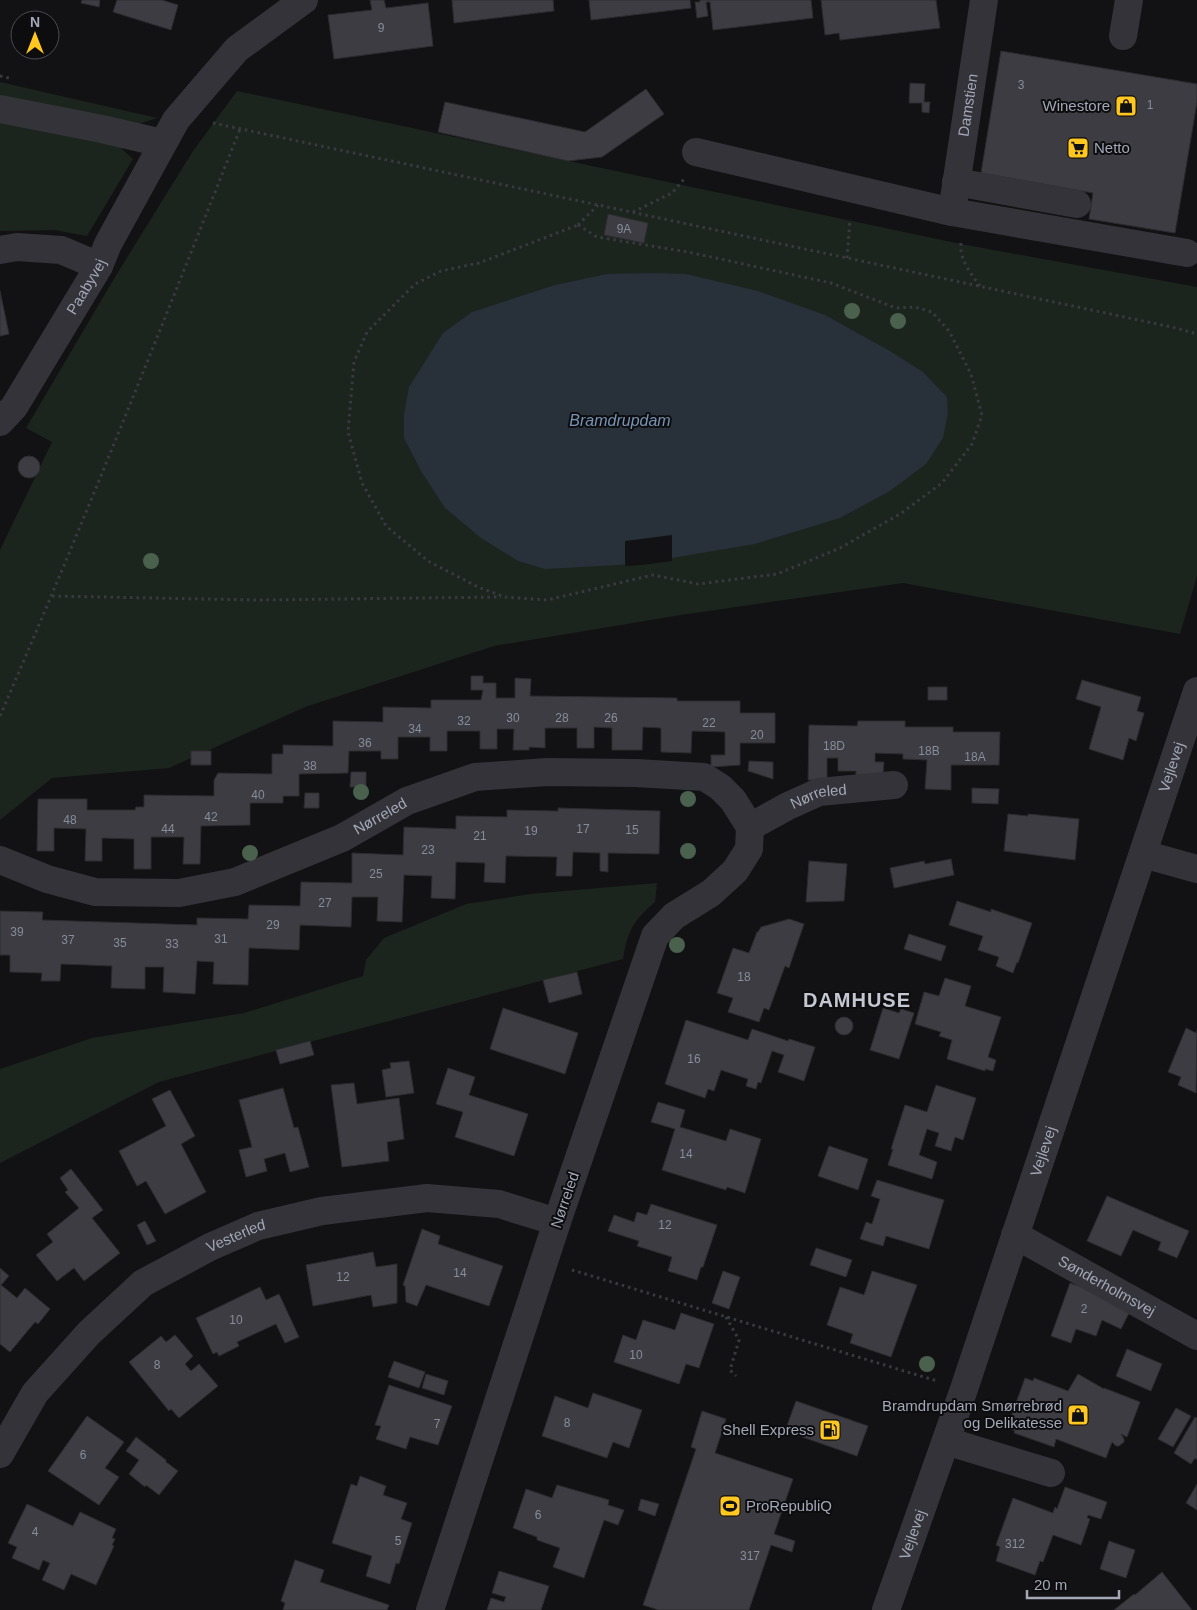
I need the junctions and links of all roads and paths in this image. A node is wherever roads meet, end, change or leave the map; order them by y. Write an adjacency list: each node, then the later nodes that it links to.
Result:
1 (304, 0): 8 (street, Paabyvej)
2 (984, 0): 12 (street, Damstien)
3 (1129, 0): 4 (street)
4 (1123, 36)
5 (0, 76): 6 (path)
6 (10, 78)
7 (0, 109): 10 (street)
8 (180, 116): 9 (path); 10 (street, Paabyvej)
9 (240, 129): 15 (path); 26 (path)
10 (162, 144): 22 (street, Paabyvej)
11 (702, 153): 13 (street); 16 (path)
12 (956, 182): 14 (street); 17 (street, Damstien)
13 (853, 189): 17 (street); 21 (path)
14 (1077, 204)
15 (598, 205): 16 (path); 18 (path)
16 (632, 212): 21 (path)
17 (956, 213): 20 (street); 23 (path)
18 (578, 225): 27 (path); 27 (path)
19 (0, 250): 22 (street)
20 (1187, 253)
21 (847, 258): 23 (path)
22 (99, 266): 25 (street, Paabyvej)
23 (980, 286): 24 (path)
24 (1197, 334)
25 (0, 422)
26 (52, 596): 27 (path); 29 (path)
27 (505, 597)
28 (1197, 691): 32 (street, Vejlevej)
29 (0, 716)
30 (894, 784): 31 (street, Nørreled)
31 (750, 827): 33 (street, Nørreled); 35 (street, Nørreled)
32 (1143, 854): 34 (street); 36 (street, Vejlevej)
33 (0, 860)
34 (1197, 869)
35 (557, 1222): 37 (street, Nørreled); 43 (street, Vesterled)
36 (1016, 1235): 39 (street, Sønderholmsvej); 41 (street, Vejlevej)
37 (544, 1262): 38 (path); 45 (street, Nørreled)
38 (726, 1316): 40 (path); 41 (path)
39 (1197, 1336)
40 (736, 1376)
41 (964, 1389): 42 (street, Vejlevej)
42 (946, 1441): 44 (street); 46 (street, Vejlevej)
43 (0, 1454)
44 (1051, 1473)
45 (430, 1610)
46 (886, 1610)

